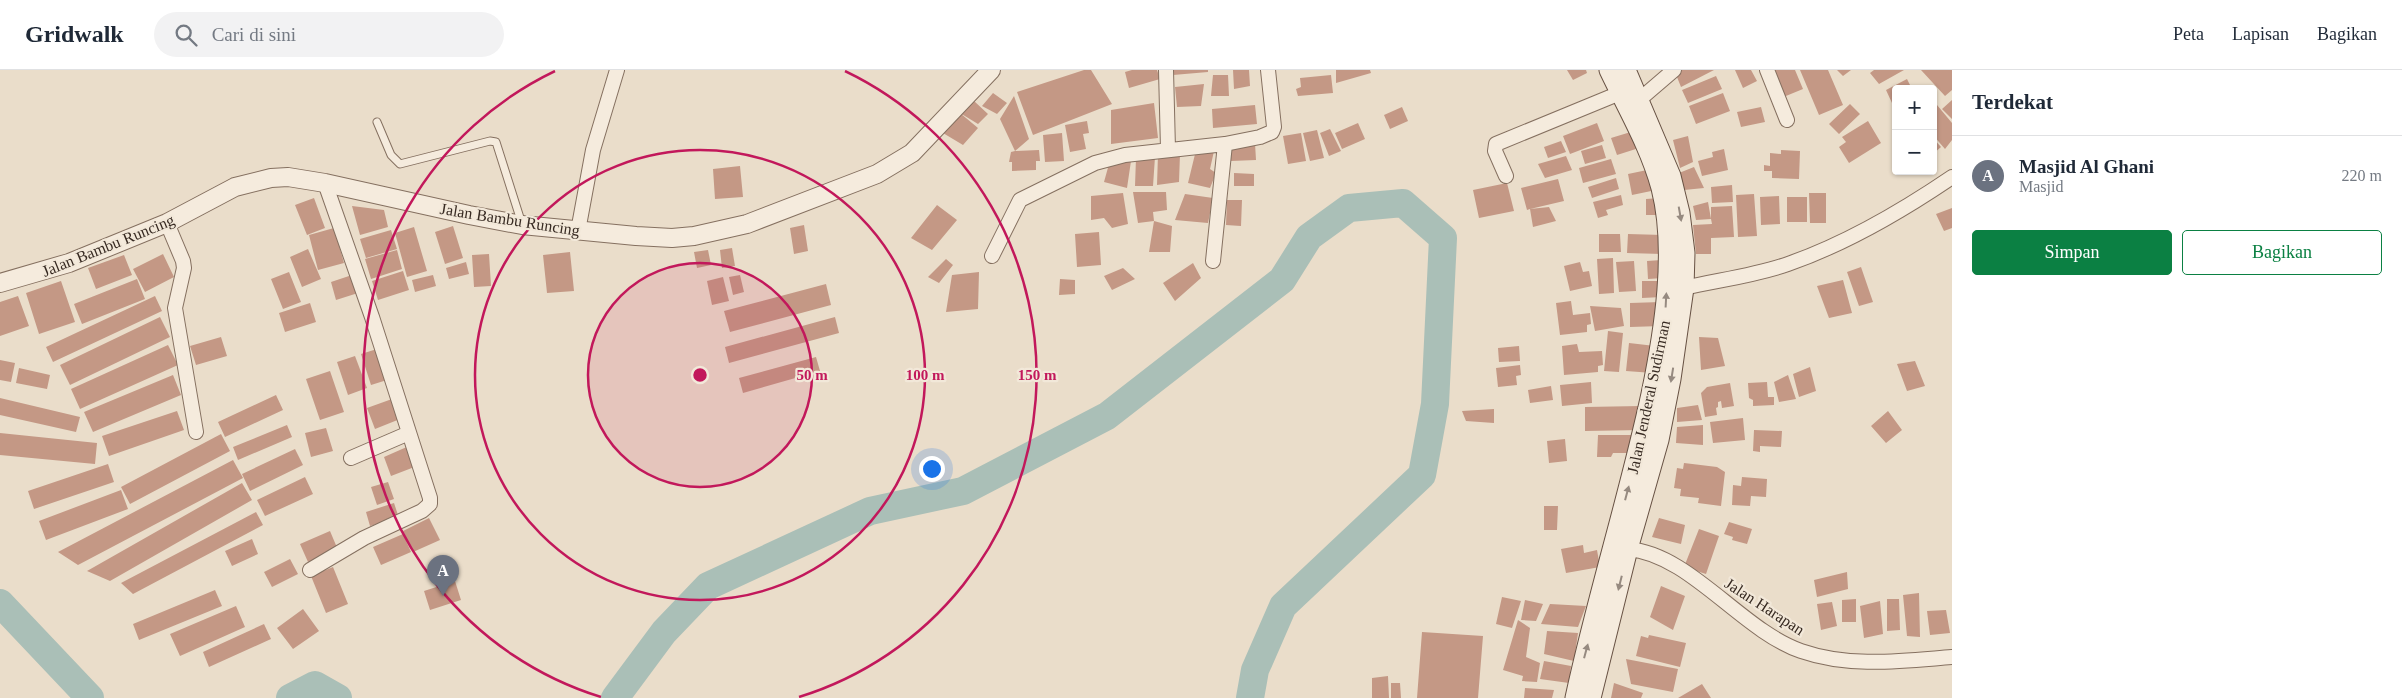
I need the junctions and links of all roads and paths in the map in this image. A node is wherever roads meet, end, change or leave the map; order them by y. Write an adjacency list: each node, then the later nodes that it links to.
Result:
1 (617, 70): 19 (street)
2 (991, 70): 19 (street, Jalan Bambu Runcing)
3 (1166, 70): 13 (street)
4 (1268, 70): 12 (street)
5 (1609, 70): 9 (main road, Jalan Jenderal Sudirman)
6 (1626, 70): 9 (main road, Jalan Jenderal Sudirman)
7 (1674, 70): 9 (street)
8 (1767, 70): 10 (street)
9 (1628, 100): 14 (street); 23 (main road, Jalan Jenderal Sudirman, one-way to 23); 27 (main road, Jalan Jenderal Sudirman, one-way to 9)
10 (1787, 120)
11 (378, 122): 18 (lane)
12 (1225, 144): 13 (street); 21 (street)
13 (1168, 149): 20 (street)
14 (1506, 176)
15 (1952, 177): 23 (street)
16 (325, 184): 17 (street, Jalan Bambu Runcing); 18 (street, Jalan Bambu Runcing); 25 (street)
17 (167, 223): 22 (street, Jalan Bambu Runcing); 24 (street)
18 (522, 225): 19 (street, Jalan Bambu Runcing)
19 (578, 231)
20 (992, 256)
21 (1213, 261)
22 (0, 283)
23 (1684, 288): 27 (main road, Jalan Jenderal Sudirman, one-way to 27)
24 (196, 432)
25 (409, 433): 26 (street); 29 (street)
26 (351, 458)
27 (1644, 460): 28 (main road, Jalan Jenderal Sudirman); 31 (main road, Jalan Jenderal Sudirman, one-way to 27)
28 (1628, 549): 30 (street, Jalan Harapan); 32 (main road, Jalan Jenderal Sudirman, one-way to 32)
29 (310, 570)
30 (1952, 657)
31 (1575, 698)
32 (1591, 698)

